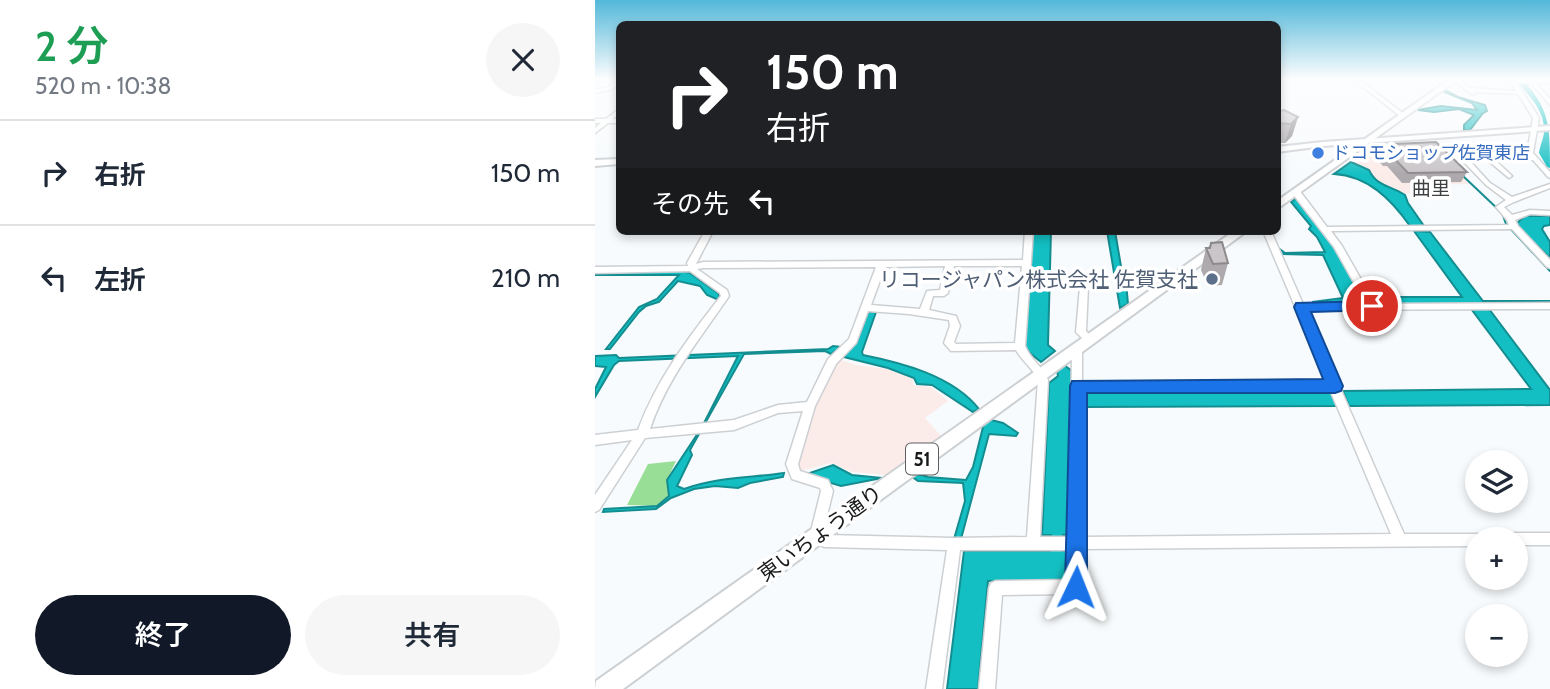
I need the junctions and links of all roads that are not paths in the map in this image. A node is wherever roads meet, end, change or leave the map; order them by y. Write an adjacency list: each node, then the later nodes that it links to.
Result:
1 (1397, 111): 4 (street)
2 (1408, 111): 4 (main road)
3 (1532, 111): 9 (street)
4 (1402, 115): 7 (main road)
5 (595, 121): 6 (street)
6 (613, 121): 10 (street)
7 (1390, 124): 11 (street); 12 (main road)
8 (1550, 128): 9 (street)
9 (1537, 129): 11 (street); 16 (street)
10 (595, 131)
11 (1410, 138): 12 (street)
12 (1367, 141): 13 (street); 19 (main road)
13 (1323, 144): 14 (street); 19 (street)
14 (1281, 149)
15 (1487, 157): 16 (street); 20 (street); 24 (street)
16 (1533, 158): 21 (street)
17 (616, 162): 18 (street)
18 (595, 163)
19 (1336, 164): 23 (main road)
20 (1509, 176)
21 (1550, 176)
22 (1550, 186): 24 (street)
23 (1296, 192): 25 (main road); 28 (street)
24 (1511, 200): 27 (street)
25 (1281, 202)
26 (1550, 213): 27 (street)
27 (1511, 225): 28 (street); 36 (street)
28 (1325, 229): 40 (street)
29 (707, 235): 37 (street)
30 (1029, 235): 33 (street)
31 (1235, 235): 45 (main road, 東いちょう通り / 51)
32 (1269, 235): 42 (street)
33 (1026, 263): 34 (street); 46 (street)
34 (950, 264): 35 (street); 44 (street)
35 (881, 265): 37 (street); 43 (street)
36 (1550, 265)
37 (693, 268): 38 (street); 51 (street)
38 (595, 270)
39 (1084, 287): 45 (street)
40 (1372, 306): 41 (street); 42 (street)
41 (1550, 306)
42 (1302, 307): 49 (street)
43 (866, 308): 44 (street); 50 (street)
44 (923, 314): 46 (street)
45 (1083, 344): 47 (main road, 東いちょう通り / 51); 48 (street)
46 (1020, 346): 47 (street)
47 (1041, 374): 54 (main road, 東いちょう通り / 51); 59 (street)
48 (1079, 386): 49 (street); 60 (street)
49 (1338, 393): 56 (street)
50 (810, 406): 51 (street); 54 (street)
51 (638, 434): 52 (street); 53 (street)
52 (595, 440)
53 (595, 506)
54 (816, 535): 61 (street); 62 (main road, 東いちょう通り / 51)
55 (1550, 539): 58 (street)
56 (1400, 540): 57 (street); 60 (street)
57 (1465, 540)
58 (1528, 540)
59 (1040, 542): 60 (street); 61 (street)
60 (1072, 542): 64 (street)
61 (954, 544): 63 (street)
62 (604, 689)
63 (934, 689)
64 (987, 689)

